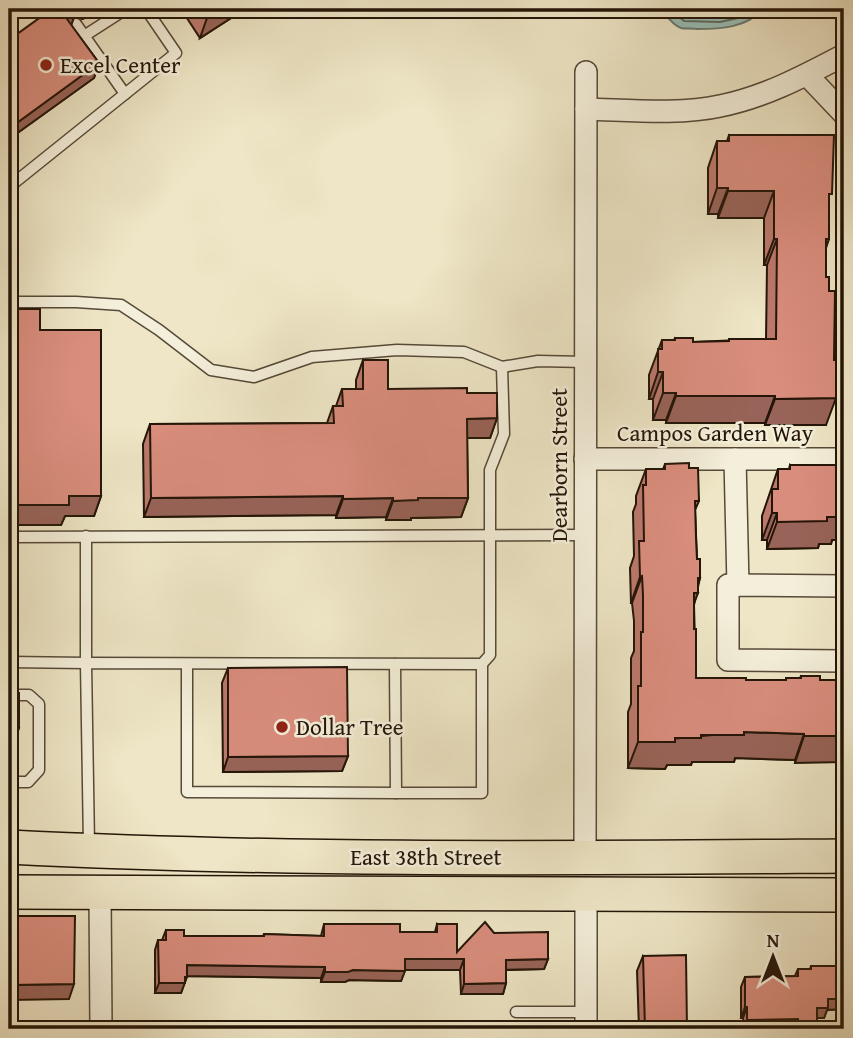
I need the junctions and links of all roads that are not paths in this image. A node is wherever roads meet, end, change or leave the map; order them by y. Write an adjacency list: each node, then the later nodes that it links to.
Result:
1 (126, 9): 4 (lane)
2 (146, 9): 8 (lane)
3 (76, 24): 4 (lane)
4 (84, 36): 8 (lane)
5 (844, 55): 7 (street)
6 (586, 72): 9 (street, Dearborn Street)
7 (807, 75): 9 (street); 10 (street)
8 (125, 94): 11 (lane)
9 (586, 109): 13 (street, Dearborn Street)
10 (844, 114)
11 (9, 187)
12 (9, 302): 14 (lane)
13 (585, 362): 14 (lane); 15 (street, Dearborn Street)
14 (502, 368): 19 (lane)
15 (585, 459): 16 (street, Campos Garden Way); 18 (street, Dearborn Street)
16 (735, 459): 17 (street, Campos Garden Way); 22 (street)
17 (844, 459)
18 (585, 535): 19 (lane); 36 (street, Dearborn Street)
19 (491, 536): 21 (lane); 29 (lane)
20 (9, 537): 21 (lane)
21 (86, 537): 26 (lane)
22 (738, 585): 23 (street); 24 (street)
23 (844, 586)
24 (844, 661)
25 (9, 662): 26 (lane)
26 (86, 663): 27 (lane); 34 (lane)
27 (187, 664): 28 (lane); 32 (lane)
28 (395, 664): 29 (lane); 32 (lane)
29 (482, 664): 32 (lane)
30 (9, 695): 31 (lane)
31 (9, 782)
32 (396, 793)
33 (9, 847): 34 (main road, East 38th Street)
34 (89, 851): 36 (main road, East 38th Street)
35 (844, 856): 36 (main road, East 38th Street)
36 (585, 858)
37 (9, 892): 38 (main road, East 38th Street)
38 (100, 892): 39 (main road, East 38th Street); 43 (street)
39 (586, 894): 40 (main road, East 38th Street); 42 (street)
40 (844, 895)
41 (516, 1012): 42 (lane)
42 (586, 1021)
43 (101, 1029)

